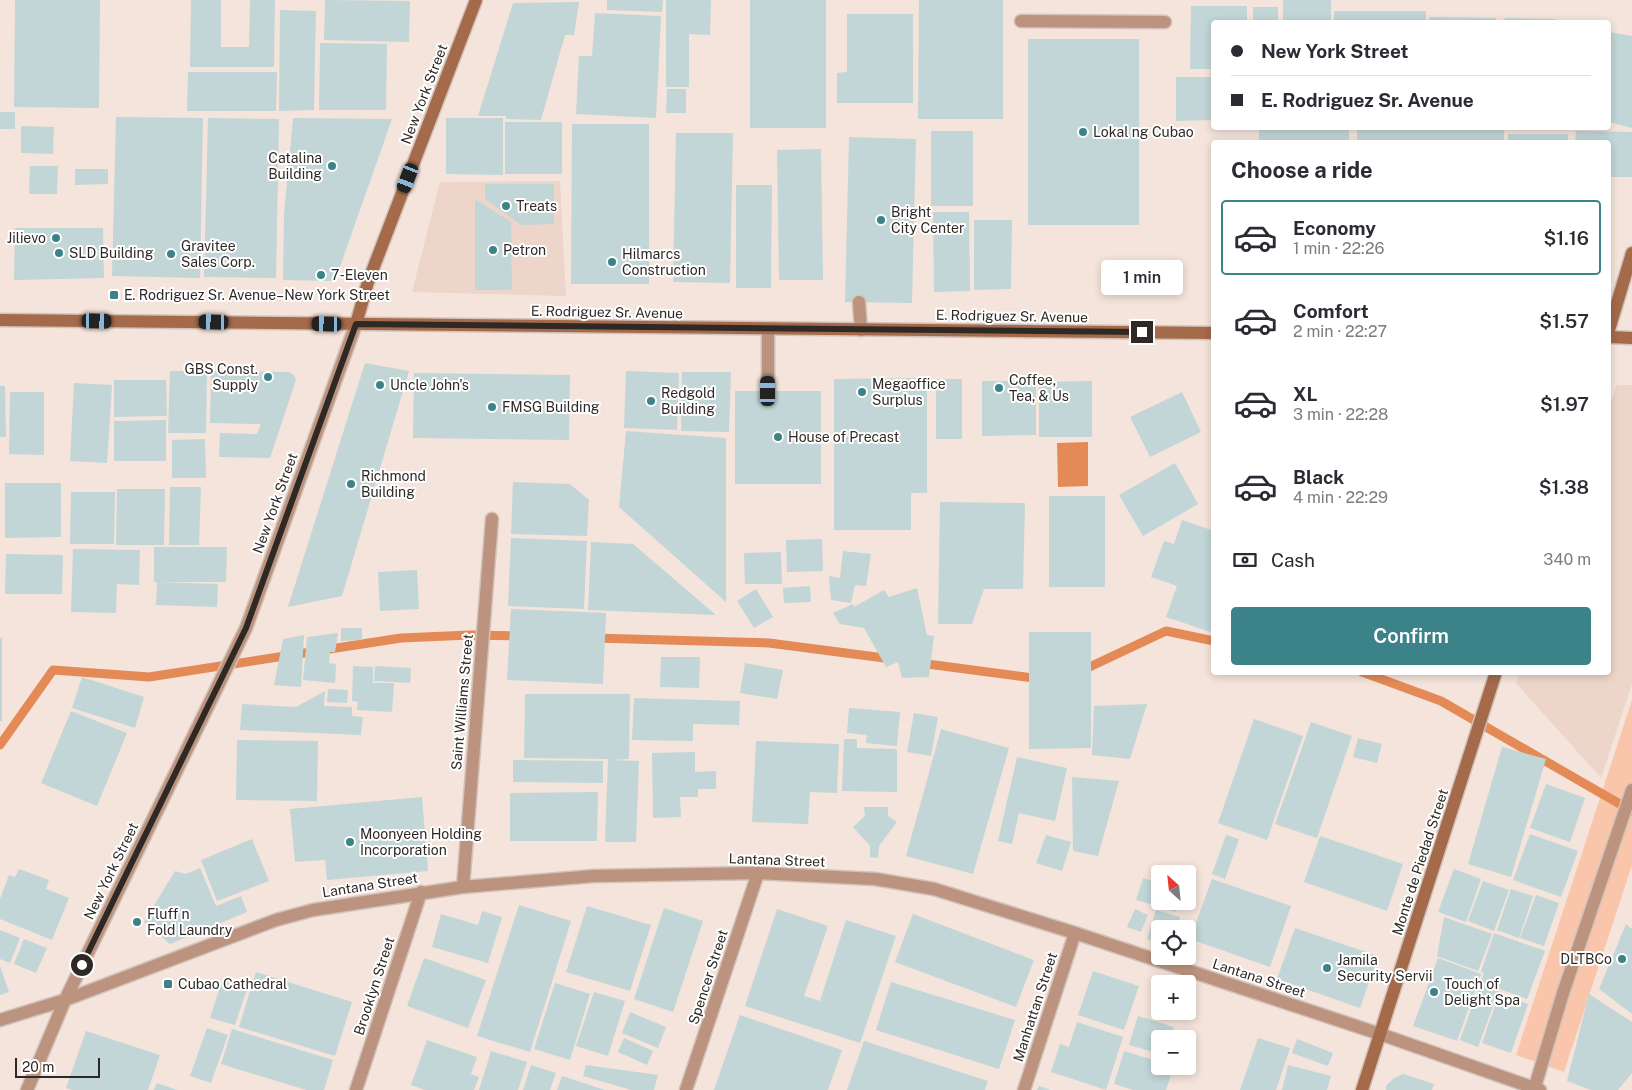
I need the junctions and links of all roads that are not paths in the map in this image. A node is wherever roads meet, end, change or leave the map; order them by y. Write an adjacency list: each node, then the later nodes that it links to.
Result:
1 (476, 0): 8 (main road, New York Street)
2 (1021, 21): 3 (street)
3 (1164, 22)
4 (1632, 253): 7 (main road)
5 (859, 302): 10 (street)
6 (0, 320): 8 (main road, E. Rodriguez Sr. Avenue)
7 (1611, 323)
8 (356, 324): 9 (main road, E. Rodriguez Sr. Avenue); 22 (street, New York Street)
9 (768, 329): 10 (main road, E. Rodriguez Sr. Avenue); 14 (street)
10 (861, 330): 11 (main road, E. Rodriguez Sr. Avenue)
11 (1211, 333)
12 (1611, 337): 13 (main road)
13 (1632, 338)
14 (768, 391)
15 (492, 520): 19 (street, Saint Williams Street)
16 (1495, 675): 24 (main road, Monte de Piedad Street)
17 (1632, 790): 25 (street)
18 (758, 873): 19 (street, Lantana Street); 21 (street, Lantana Street); 28 (street, Spencer Street)
19 (463, 887): 20 (street, Lantana Street)
20 (422, 892): 22 (street, Lantana Street); 27 (street, Brooklyn Street)
21 (1075, 933): 24 (street, Lantana Street); 29 (street, Manhattan Street)
22 (65, 1000): 23 (street, Lantana Street); 26 (street, New York Street)
23 (0, 1020)
24 (1380, 1034): 25 (street, Lantana Street); 30 (main road, Monte de Piedad Street)
25 (1537, 1089)
26 (27, 1090)
27 (356, 1090)
28 (686, 1090)
29 (1024, 1090)
30 (1362, 1090)

